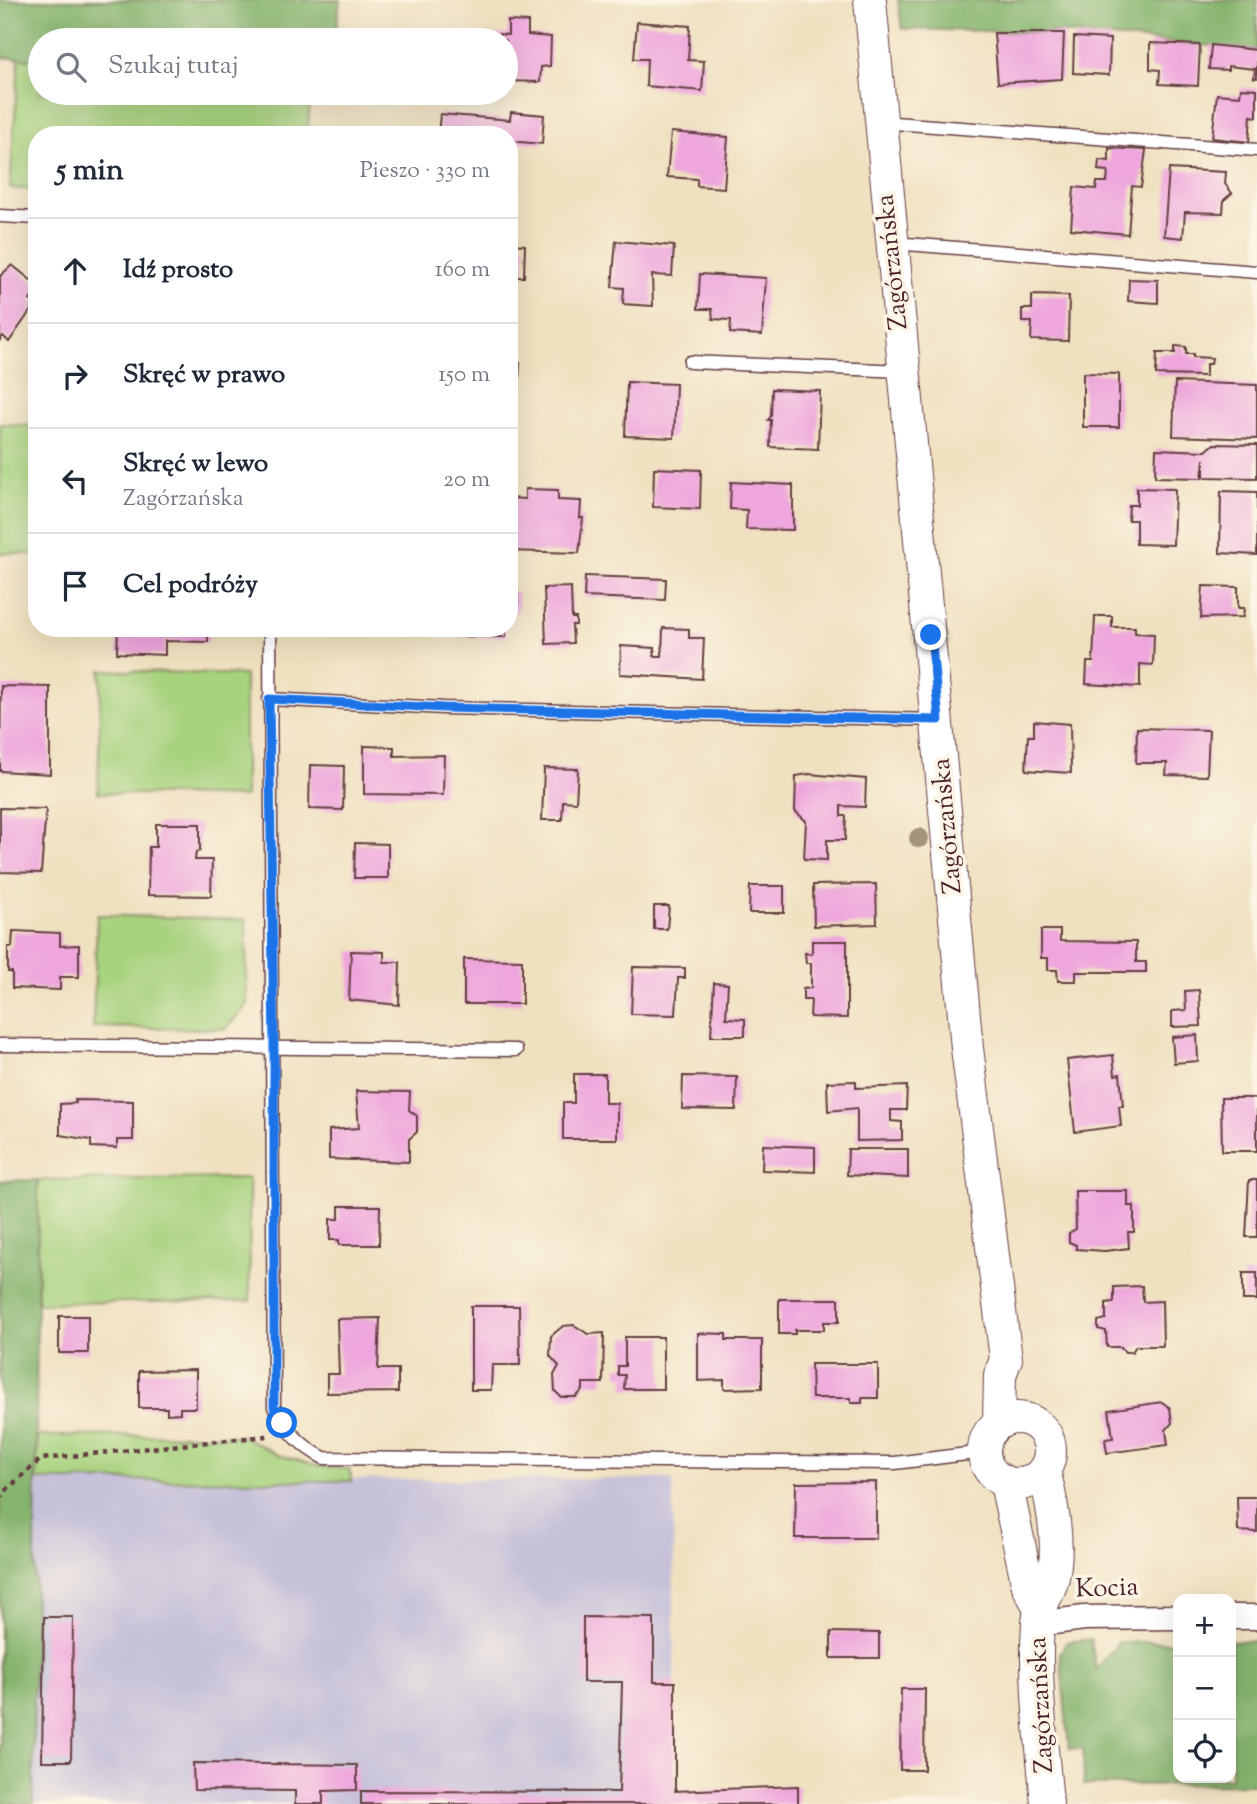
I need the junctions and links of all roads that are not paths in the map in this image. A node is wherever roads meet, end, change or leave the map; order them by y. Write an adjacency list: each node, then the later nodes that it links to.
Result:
1 (870, 0): 2 (street, Zagórzańska)
2 (880, 122): 3 (lane); 6 (street, Zagórzańska)
3 (1257, 150)
4 (0, 216): 5 (lane)
5 (28, 218)
6 (890, 243): 7 (lane); 9 (street, Zagórzańska)
7 (1257, 272)
8 (690, 362): 9 (lane)
9 (905, 371): 12 (street, Zagórzańska)
10 (270, 637): 11 (lane)
11 (269, 699): 12 (lane); 14 (lane)
12 (939, 720): 16 (street, Zagórzańska)
13 (0, 1045): 14 (lane)
14 (274, 1048): 15 (lane); 17 (lane)
15 (516, 1049)
16 (1013, 1421): 17 (street); 18 (street)
17 (983, 1452): 19 (street)
18 (1044, 1470): 19 (street); 20 (street, Zagórzańska)
19 (1006, 1483): 20 (street, Zagórzańska)
20 (1039, 1615): 22 (street, Kocia); 24 (street, Zagórzańska)
21 (1257, 1616): 23 (street)
22 (1173, 1617)
23 (1236, 1617)
24 (1047, 1804)

